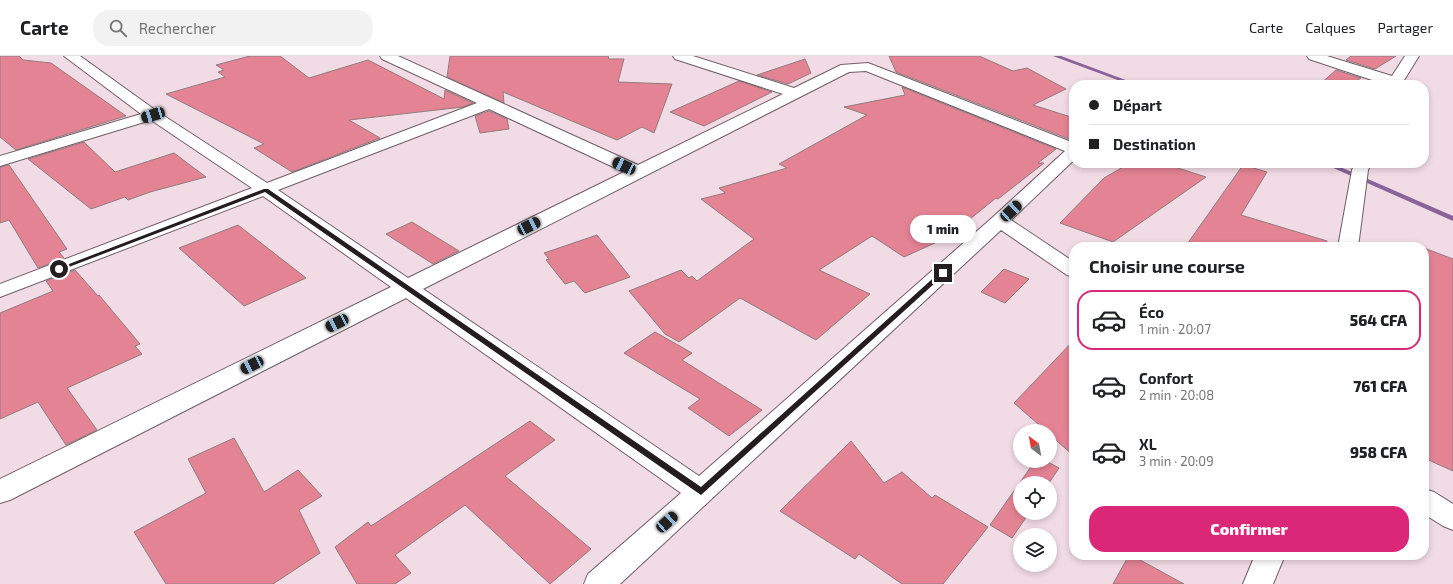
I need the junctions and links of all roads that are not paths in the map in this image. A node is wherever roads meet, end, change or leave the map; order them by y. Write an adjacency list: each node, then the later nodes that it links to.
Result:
1 (71, 56): 10 (street)
2 (387, 56): 9 (street)
3 (680, 56): 8 (street)
4 (1314, 56): 6 (street)
5 (1412, 56): 7 (street)
6 (1386, 80)
7 (1397, 80)
8 (796, 93): 11 (street); 15 (street)
9 (488, 104): 15 (street); 16 (street)
10 (153, 115): 13 (street); 16 (street)
11 (1069, 148)
12 (1069, 155): 17 (street)
13 (0, 161)
14 (1361, 168): 18 (street)
15 (638, 172): 20 (street)
16 (266, 190): 20 (street); 21 (street)
17 (1000, 221): 19 (street); 23 (street)
18 (1349, 242)
19 (1069, 268)
20 (407, 288): 22 (street); 23 (street)
21 (0, 291)
22 (0, 492)
23 (701, 492): 27 (street)
24 (1429, 503): 25 (street)
25 (1453, 518)
26 (1268, 560): 28 (street)
27 (599, 584)
28 (1258, 584)

